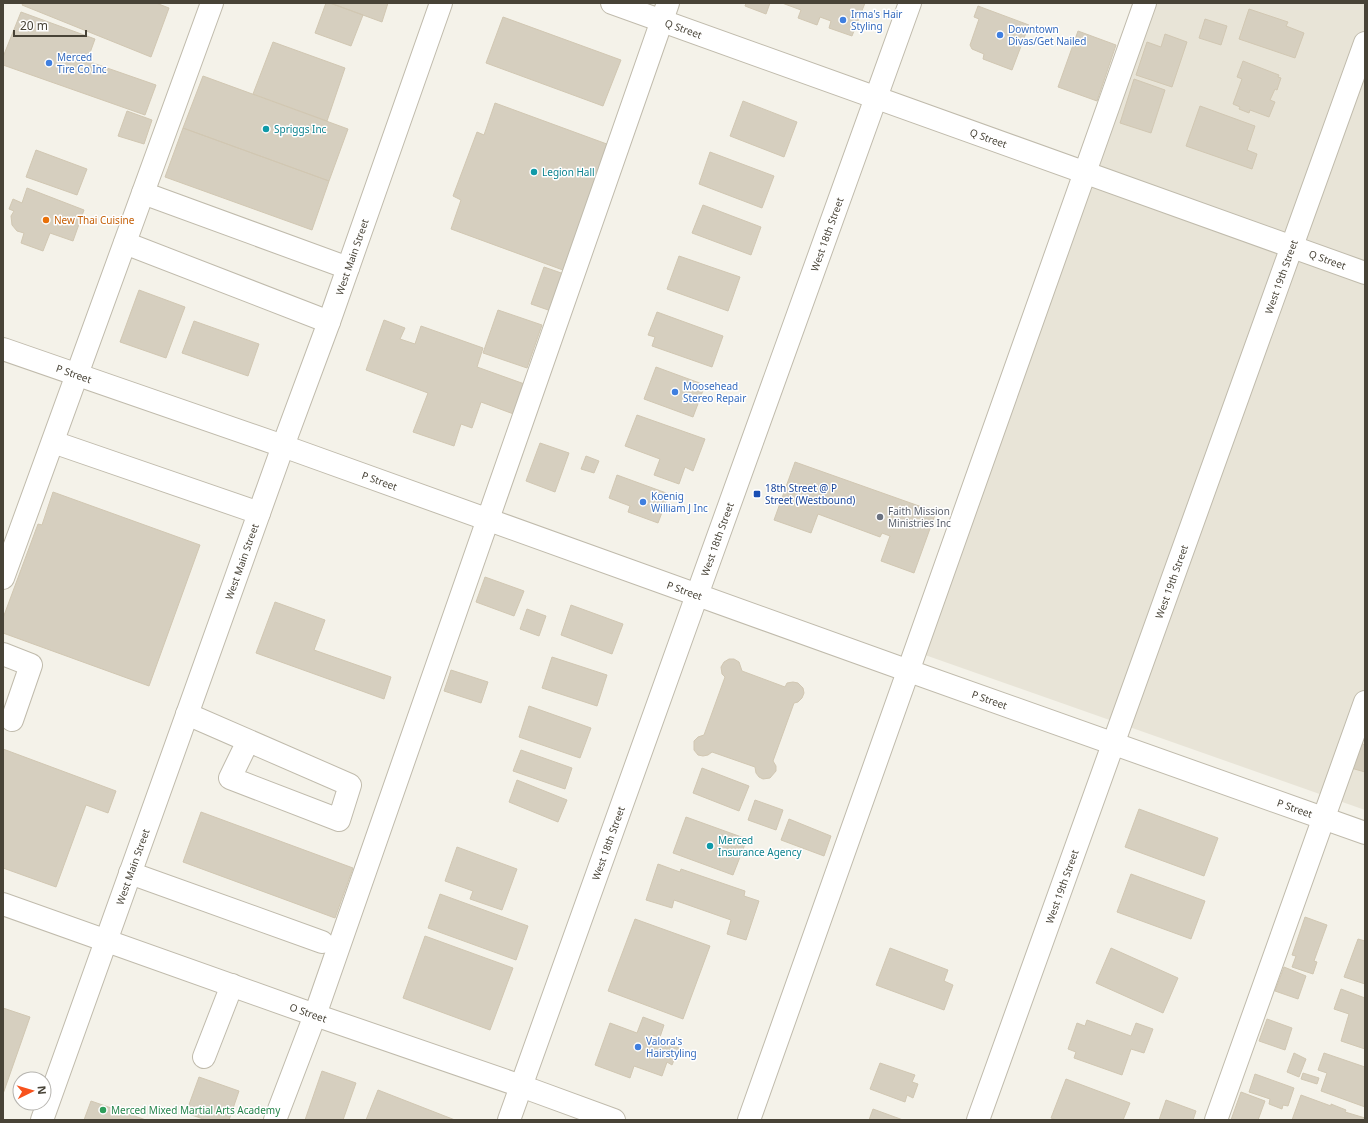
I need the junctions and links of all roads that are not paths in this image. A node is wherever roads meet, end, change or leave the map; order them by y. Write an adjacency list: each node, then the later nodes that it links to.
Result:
1 (212, 3): 10 (street)
2 (441, 3): 13 (street, West Main Street)
3 (612, 3): 6 (street, Q Street)
4 (910, 3): 8 (street, West 18th Street)
5 (1145, 3): 9 (street)
6 (665, 12): 8 (street, Q Street); 21 (street)
7 (1365, 43): 12 (street, West 19th Street)
8 (877, 98): 9 (street, Q Street); 23 (street, West 18th Street)
9 (1085, 173): 12 (street, Q Street); 25 (street)
10 (143, 193): 11 (street); 13 (street)
11 (125, 242): 15 (street); 17 (street)
12 (1292, 247): 14 (street, Q Street); 30 (street, West 19th Street)
13 (348, 268): 15 (street, West Main Street)
14 (1365, 273)
15 (329, 322): 19 (street, West Main Street)
16 (3, 349): 17 (street, P Street)
17 (77, 374): 18 (street); 19 (street, P Street)
18 (52, 442): 20 (street); 22 (street)
19 (283, 446): 20 (street, West Main Street); 21 (street, P Street)
20 (259, 513): 27 (street, West Main Street)
21 (488, 520): 23 (street, P Street); 38 (street)
22 (3, 578)
23 (697, 595): 25 (street, P Street); 40 (street, West 18th Street)
24 (3, 654): 28 (street)
25 (909, 671): 30 (street, P Street); 45 (street)
26 (1365, 702): 31 (street)
27 (187, 714): 29 (street); 33 (street, West Main Street)
28 (12, 720)
29 (248, 741): 29 (street)
30 (1114, 743): 31 (street, P Street); 46 (street, West 19th Street)
31 (1324, 818): 32 (street, P Street); 47 (street)
32 (1365, 832)
33 (130, 873): 35 (street, West Main Street); 36 (street)
34 (3, 904): 35 (street, O Street)
35 (106, 940): 37 (street, O Street); 41 (street, West Main Street)
36 (322, 942)
37 (232, 985): 38 (street, O Street); 39 (street)
38 (315, 1015): 40 (street, O Street); 42 (street)
39 (204, 1057)
40 (521, 1086): 43 (street, West 18th Street); 44 (street, O Street)
41 (42, 1120)
42 (275, 1120)
43 (509, 1120)
44 (614, 1120)
45 (749, 1120)
46 (978, 1120)
47 (1216, 1120)

